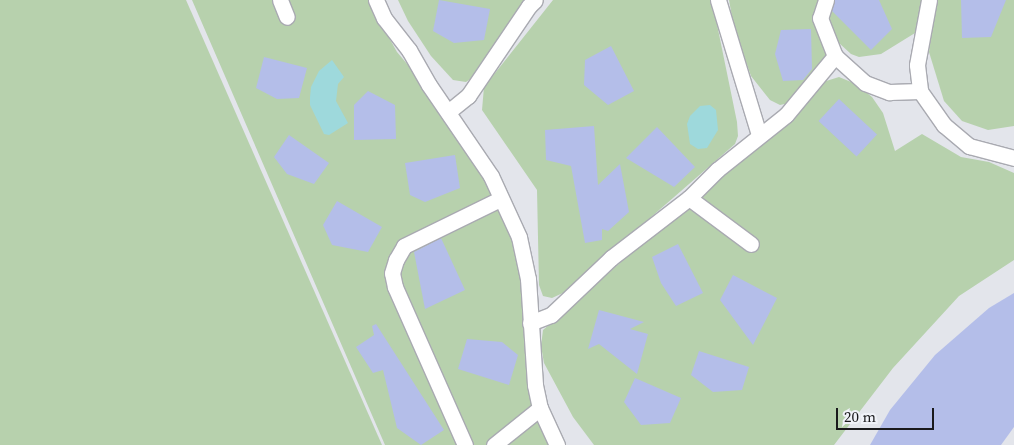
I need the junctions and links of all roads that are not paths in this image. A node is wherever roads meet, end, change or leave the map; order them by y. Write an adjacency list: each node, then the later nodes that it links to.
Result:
1 (280, 0): 7 (lane)
2 (376, 0): 10 (lane)
3 (535, 0): 10 (lane)
4 (718, 0): 11 (lane)
5 (826, 0): 8 (lane)
6 (929, 0): 9 (lane)
7 (287, 17)
8 (835, 56): 9 (lane); 11 (lane)
9 (920, 91): 12 (lane)
10 (448, 112): 14 (lane)
11 (759, 134): 13 (lane)
12 (1014, 158)
13 (689, 198): 15 (lane); 16 (lane)
14 (500, 199): 16 (lane); 18 (lane)
15 (751, 244)
16 (530, 323): 17 (lane)
17 (540, 408): 19 (lane); 20 (lane)
18 (465, 445)
19 (494, 445)
20 (557, 445)

